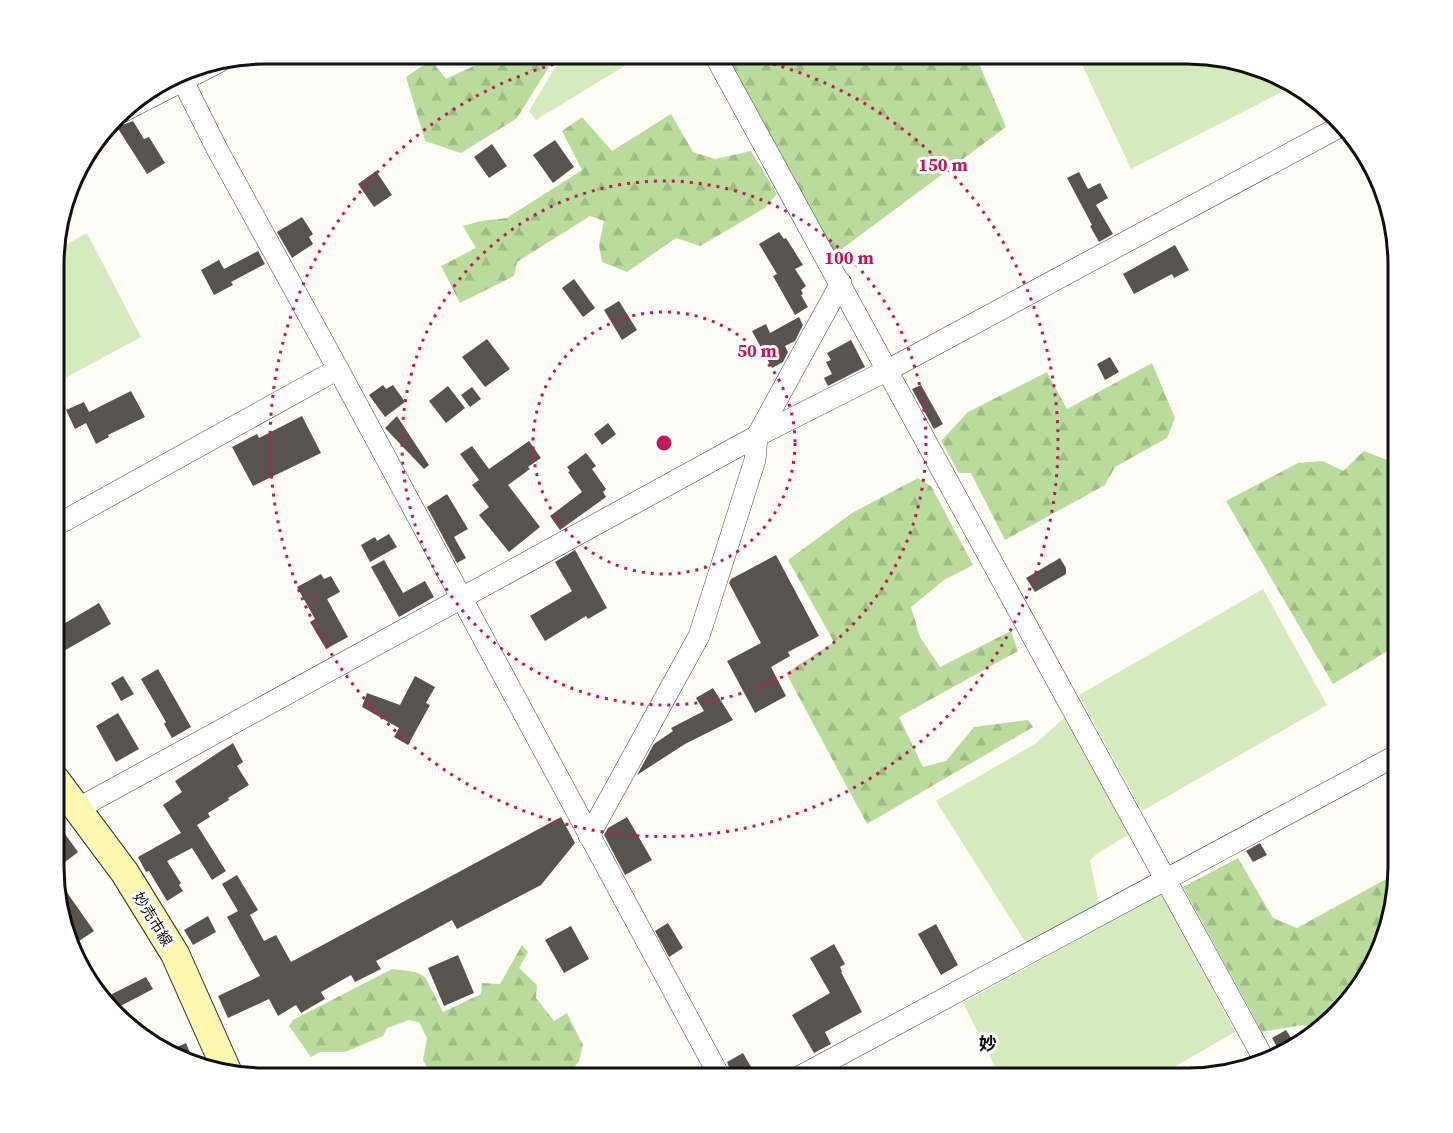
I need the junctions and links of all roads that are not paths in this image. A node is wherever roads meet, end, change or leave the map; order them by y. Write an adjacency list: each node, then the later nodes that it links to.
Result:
1 (720, 64): 4 (street)
2 (184, 82): 5 (street)
3 (1335, 129): 6 (street)
4 (841, 283): 6 (street); 7 (street)
5 (338, 369): 8 (street); 9 (street)
6 (888, 370): 7 (street); 14 (street)
7 (757, 436): 9 (street); 13 (street)
8 (64, 521)
9 (460, 597): 12 (street); 13 (street)
10 (1388, 760): 14 (street)
11 (65, 792): 12 (main road, 妙売市線)
12 (77, 809): 16 (main road, 妙売市線)
13 (589, 836): 17 (street)
14 (1166, 880): 15 (street); 18 (street)
15 (1261, 1054)
16 (224, 1064)
17 (715, 1068)
18 (816, 1068)

